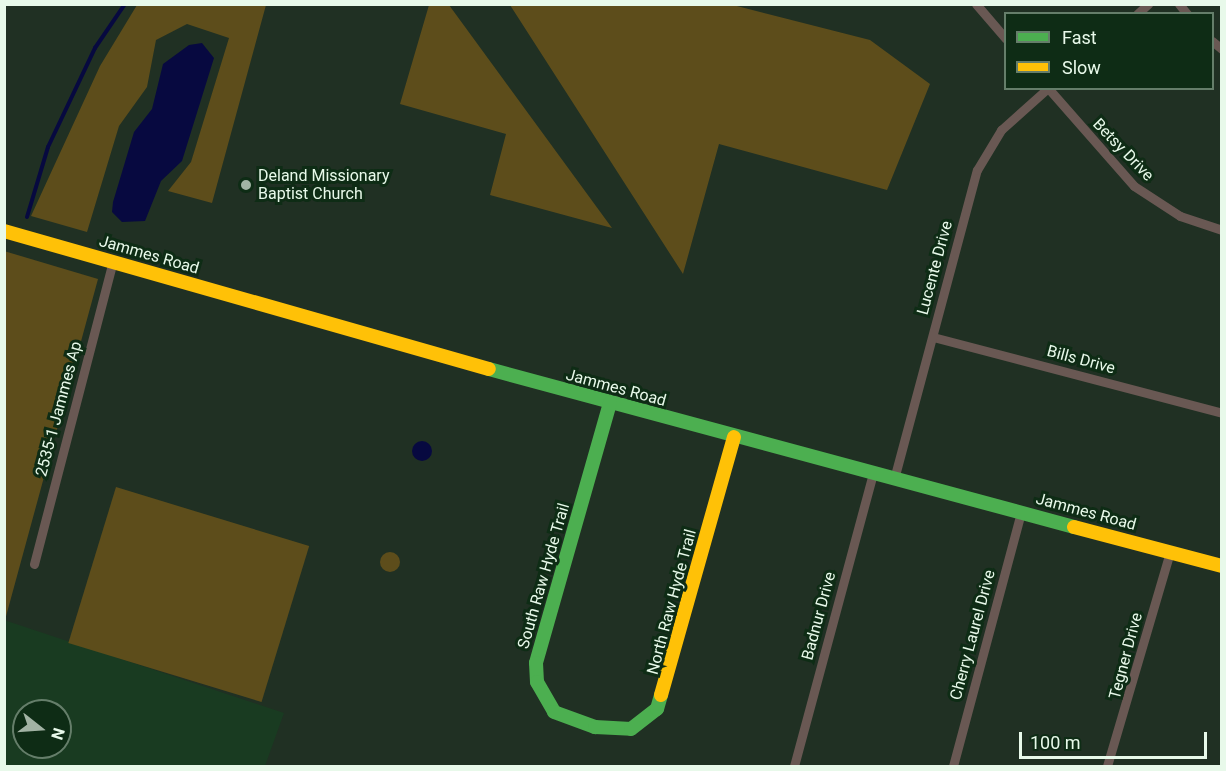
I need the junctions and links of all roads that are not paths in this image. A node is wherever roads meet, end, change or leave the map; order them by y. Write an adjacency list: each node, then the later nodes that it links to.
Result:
1 (976, 4): 2 (street)
2 (1004, 38)
3 (1047, 90): 8 (street, Lucente Drive)
4 (1049, 90): 5 (street, Betsy Drive)
5 (1221, 230)
6 (4, 231): 7 (street, Jammes Road)
7 (113, 261): 9 (street, Jammes Road); 16 (street, 2535-1 Jammes Ap)
8 (933, 337): 10 (street, Bills Drive); 13 (street, Lucente Drive)
9 (610, 403): 11 (street, Jammes Road); 18 (street, South Raw Hyde Trail)
10 (1221, 413)
11 (735, 437): 12 (street, Jammes Road); 18 (street, North Raw Hyde Trail)
12 (873, 473): 13 (street, Jammes Road); 19 (street, Badnur Drive)
13 (894, 479): 14 (street, Jammes Road)
14 (1022, 512): 15 (street, Jammes Road); 20 (street, Cherry Laurel Drive)
15 (1170, 552): 17 (street, Jammes Road); 21 (street, Tegner Drive)
16 (34, 564)
17 (1221, 566)
18 (595, 727)
19 (794, 766)
20 (952, 766)
21 (1107, 766)

